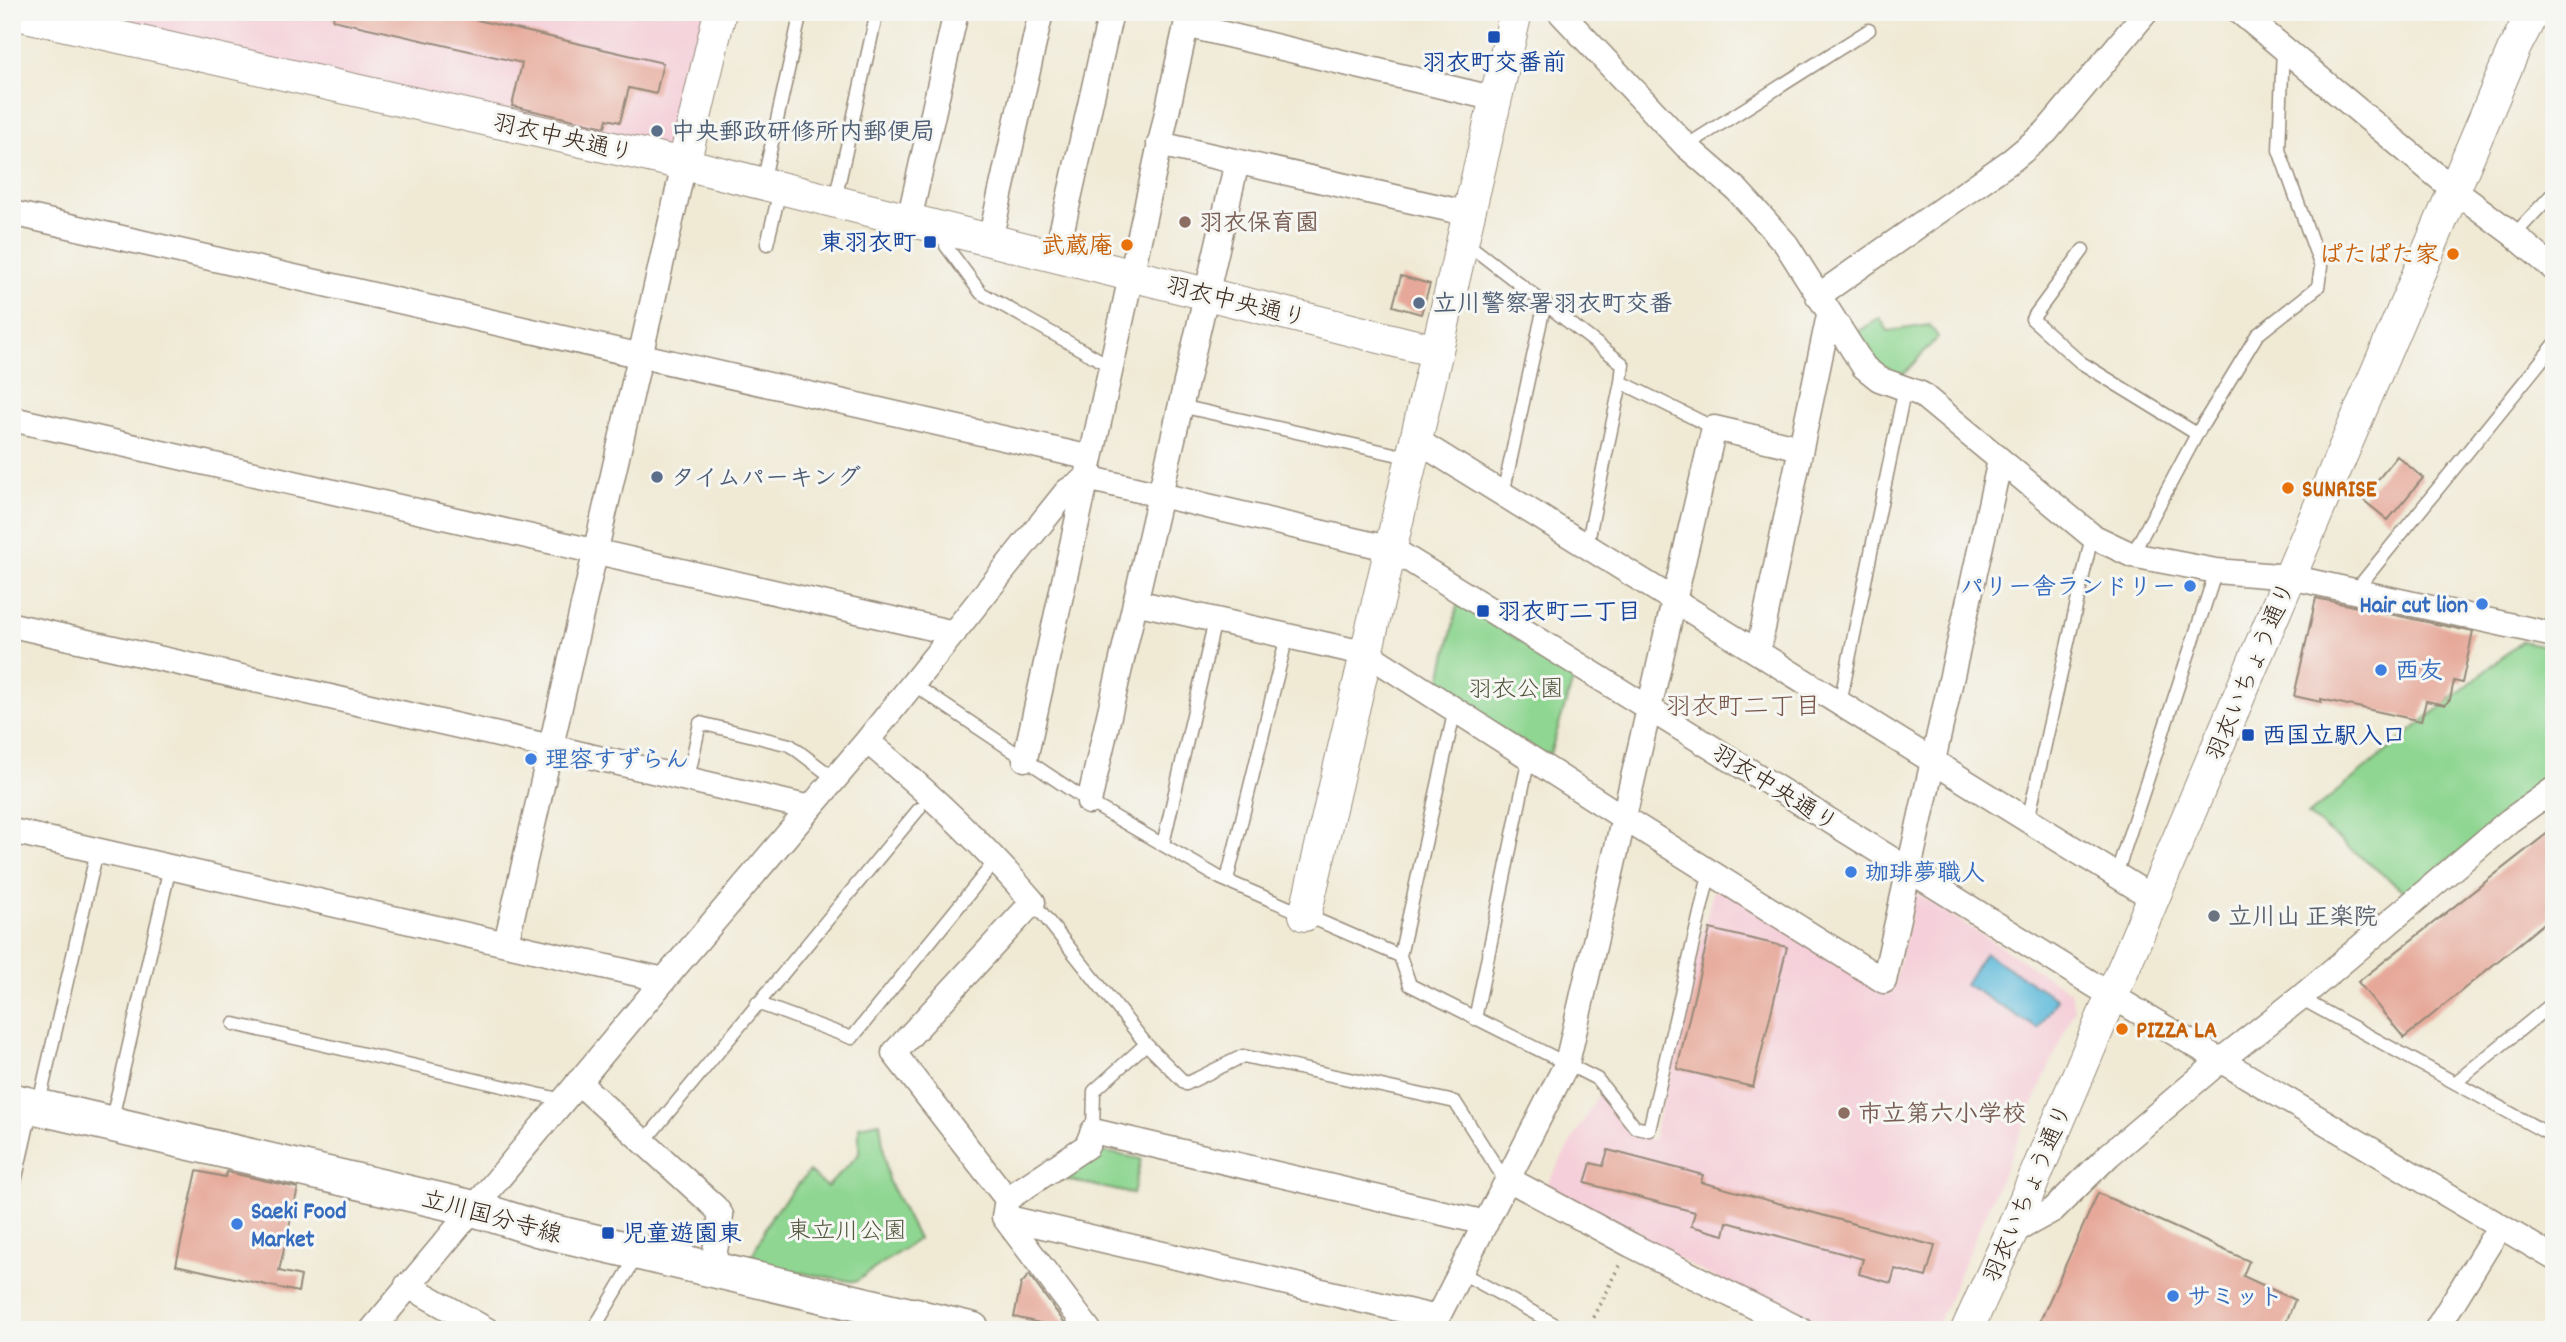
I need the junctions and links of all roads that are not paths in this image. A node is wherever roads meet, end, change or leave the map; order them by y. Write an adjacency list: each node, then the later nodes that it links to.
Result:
1 (720, 12): 20 (street)
2 (801, 12): 21 (lane)
3 (877, 12): 24 (lane)
4 (956, 12): 26 (street)
5 (1041, 12): 30 (street)
6 (1111, 12): 33 (street)
7 (1517, 12): 16 (street)
8 (2146, 12): 38 (street)
9 (2240, 12): 15 (street)
10 (2533, 12): 22 (street, 羽衣いちょう通り)
11 (12, 13): 20 (street, 羽衣中央通り)
12 (1569, 15): 18 (street)
13 (1187, 18): 16 (street); 17 (street)
14 (1869, 30): 18 (lane)
15 (2283, 47): 22 (street); 48 (lane)
16 (1496, 99): 27 (street)
17 (1158, 144): 19 (street); 35 (street)
18 (1686, 146): 38 (street)
19 (1237, 162): 27 (street); 36 (street)
20 (684, 164): 21 (street, 羽衣中央通り); 41 (street)
21 (772, 186): 24 (street, 羽衣中央通り); 31 (lane)
22 (2454, 190): 29 (street); 61 (street, 羽衣いちょう通り)
23 (2554, 192): 29 (lane)
24 (834, 201): 26 (street, 羽衣中央通り)
25 (12, 213): 41 (street, 羽衣中央通り)
26 (909, 220): 28 (street, 羽衣中央通り)
27 (1467, 228): 37 (lane); 40 (street)
28 (950, 230): 30 (street, 羽衣中央通り); 42 (lane)
29 (2514, 234): 34 (street)
30 (990, 240): 33 (street, 羽衣中央通り)
31 (767, 244)
32 (2083, 250): 48 (lane)
33 (1056, 256): 35 (street, 羽衣中央通り)
34 (2554, 269)
35 (1132, 275): 36 (street, 羽衣中央通り); 42 (street)
36 (1206, 294): 40 (street, 羽衣中央通り); 45 (street)
37 (1545, 302): 43 (lane); 53 (lane)
38 (1824, 305): 44 (street); 50 (street)
39 (2554, 345): 62 (lane)
40 (1436, 351): 49 (street)
41 (640, 356): 52 (street, 羽衣中央通り); 58 (street)
42 (1112, 367): 52 (street)
43 (1621, 382): 47 (lane); 56 (lane)
44 (1905, 387): 51 (street); 73 (lane)
45 (1181, 406): 49 (lane); 54 (street)
46 (12, 419): 58 (street)
47 (1714, 428): 50 (street); 63 (street)
48 (2197, 434): 59 (lane)
49 (1414, 449): 53 (street); 57 (street)
50 (1801, 449): 70 (street)
51 (2000, 460): 55 (street); 80 (street)
52 (1089, 468): 54 (street, 羽衣中央通り); 67 (street); 79 (street)
53 (1503, 494): 56 (street)
54 (1160, 495): 57 (street, 羽衣中央通り); 64 (street)
55 (2092, 536): 59 (street); 88 (lane)
56 (1587, 546): 63 (street)
57 (1392, 549): 71 (street); 75 (street, 羽衣中央通り)
58 (596, 551): 67 (street); 77 (street)
59 (2132, 555): 60 (street)
60 (2216, 571): 61 (street); 96 (lane)
61 (2290, 577): 62 (street); 98 (street, 羽衣いちょう通り)
62 (2355, 591): 68 (street)
63 (1674, 601): 70 (street); 75 (street)
64 (1135, 602): 65 (street); 84 (street)
65 (1215, 620): 69 (street); 90 (lane)
66 (12, 625): 77 (street)
67 (954, 633): 72 (street)
68 (2554, 635)
69 (1287, 636): 71 (street); 97 (lane)
70 (1758, 652): 73 (street)
71 (1368, 654): 74 (street); 100 (street)
72 (913, 684): 76 (street); 79 (lane)
73 (1840, 703): 80 (street)
74 (1455, 709): 78 (street); 102 (lane)
75 (1649, 709): 87 (street); 94 (street, 羽衣中央通り)
76 (867, 741): 82 (street); 99 (street)
77 (551, 747): 81 (street); 101 (street)
78 (1529, 757): 87 (street); 108 (lane)
79 (1024, 759): 84 (lane)
80 (1932, 761): 88 (street); 94 (street)
81 (688, 779): 82 (lane); 85 (street)
82 (835, 779): 85 (street)
83 (2554, 789): 105 (street)
84 (1090, 802): 90 (lane)
85 (810, 808): 103 (street)
86 (919, 809): 107 (lane)
87 (1624, 818): 95 (street); 112 (street)
88 (2028, 820): 96 (street)
89 (12, 831): 91 (street)
90 (1163, 844): 97 (lane)
91 (97, 851): 92 (street); 115 (lane)
92 (170, 867): 101 (street); 116 (lane)
93 (988, 870): 107 (lane)
94 (1909, 870): 95 (street); 104 (street, 羽衣中央通り)
95 (1710, 871): 112 (lane)
96 (2116, 875): 98 (street)
97 (1227, 880): 100 (lane)
98 (2153, 898): 104 (street, 羽衣いちょう通り)
99 (1032, 902): 110 (lane); 123 (street)
100 (1305, 915): 102 (lane)
101 (506, 943): 103 (street)
102 (1400, 956): 108 (lane)
103 (664, 980): 114 (street)
104 (2112, 996): 111 (street, 羽衣中央通り); 126 (street, 羽衣いちょう通り)
105 (2300, 998): 111 (street); 113 (lane)
106 (2554, 1002): 113 (lane)
107 (757, 1003): 119 (lane)
108 (1475, 1018): 112 (lane)
109 (234, 1024): 114 (lane)
110 (1146, 1044): 117 (lane); 120 (lane)
111 (2221, 1060): 125 (street, 羽衣中央通り); 126 (street)
112 (1567, 1063): 120 (street)
113 (2456, 1082): 118 (lane)
114 (571, 1091): 119 (street); 122 (street)
115 (28, 1104): 116 (main road, 立川国分寺線); 121 (lane)
116 (110, 1124): 122 (main road, 立川国分寺線)
117 (1093, 1131): 123 (street); 124 (street)
118 (2554, 1137)
119 (643, 1143): 129 (street)
120 (1508, 1179): 124 (street); 140 (street)
121 (12, 1195)
122 (472, 1208): 127 (main road, 立川国分寺線); 131 (street)
123 (1005, 1208): 133 (street); 138 (street)
124 (1486, 1223): 130 (street)
125 (2500, 1226): 128 (street, 羽衣中央通り); 142 (street)
126 (2011, 1233): 141 (street, 羽衣いちょう通り)
127 (639, 1253): 129 (main road, 立川国分寺線); 136 (lane)
128 (2554, 1258)
129 (712, 1269): 132 (main road, 立川国分寺線)
130 (1461, 1272): 133 (street); 139 (lane)
131 (407, 1285): 134 (street); 135 (street)
132 (915, 1323): 137 (main road, 立川国分寺線)
133 (1434, 1324)
134 (372, 1330)
135 (487, 1330)
136 (593, 1330)
137 (972, 1330)
138 (1088, 1330)
139 (1565, 1330)
140 (1801, 1330)
141 (1967, 1330)
142 (2436, 1330)

